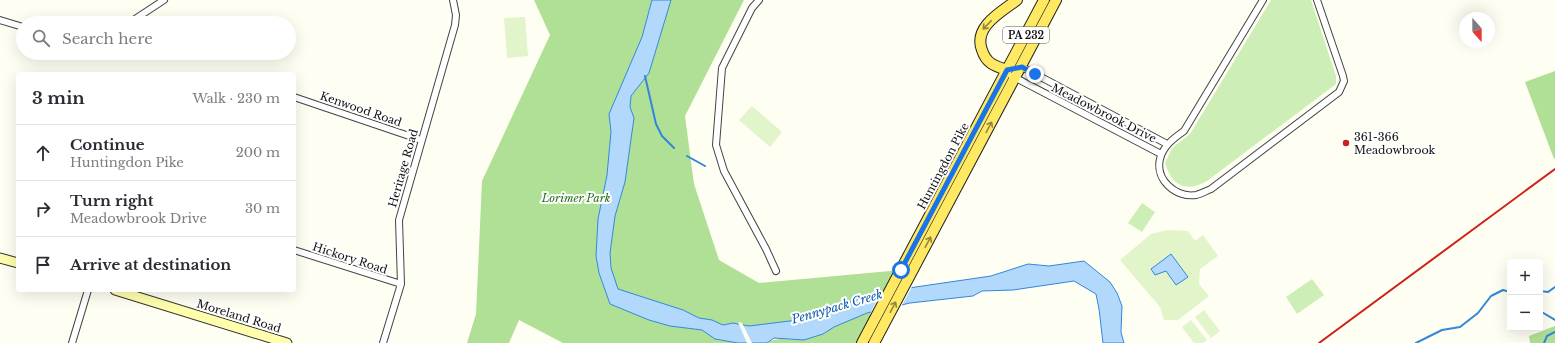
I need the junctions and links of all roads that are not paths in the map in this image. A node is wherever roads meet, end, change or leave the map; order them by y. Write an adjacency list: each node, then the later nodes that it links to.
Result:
1 (164, 0): 9 (street)
2 (453, 0): 16 (street, Heritage Road)
3 (759, 0): 22 (street)
4 (1017, 0): 13 (main road, one-way to 13)
5 (1044, 0): 13 (main road, Huntingdon Pike / PA 232)
6 (1056, 0): 12 (main road, Huntingdon Pike / PA 232)
7 (1263, 0): 17 (street, Meadowbrook Drive)
8 (1317, 0): 18 (street, Meadowbrook Drive)
9 (140, 16)
10 (0, 20): 11 (street)
11 (16, 25)
12 (1022, 67): 13 (street); 14 (main road, Huntingdon Pike / PA 232); 17 (street, Meadowbrook Drive)
13 (1007, 70): 14 (street, Meadowbrook Drive); 27 (main road, Huntingdon Pike / PA 232)
14 (1015, 79): 18 (street, Meadowbrook Drive); 26 (main road, Huntingdon Pike / PA 232, one-way to 14)
15 (296, 98): 16 (street, Kenwood Road)
16 (421, 140): 23 (street, Heritage Road)
17 (1167, 144): 18 (street, Meadowbrook Drive)
18 (1161, 154)
19 (296, 251): 23 (street, Hickory Road)
20 (0, 258): 21 (street)
21 (16, 262)
22 (776, 271)
23 (401, 284): 30 (street, Heritage Road)
24 (87, 292): 28 (street)
25 (122, 292): 29 (street, Moreland Road)
26 (875, 340)
27 (863, 342)
28 (72, 343)
29 (288, 343)
30 (383, 343)

